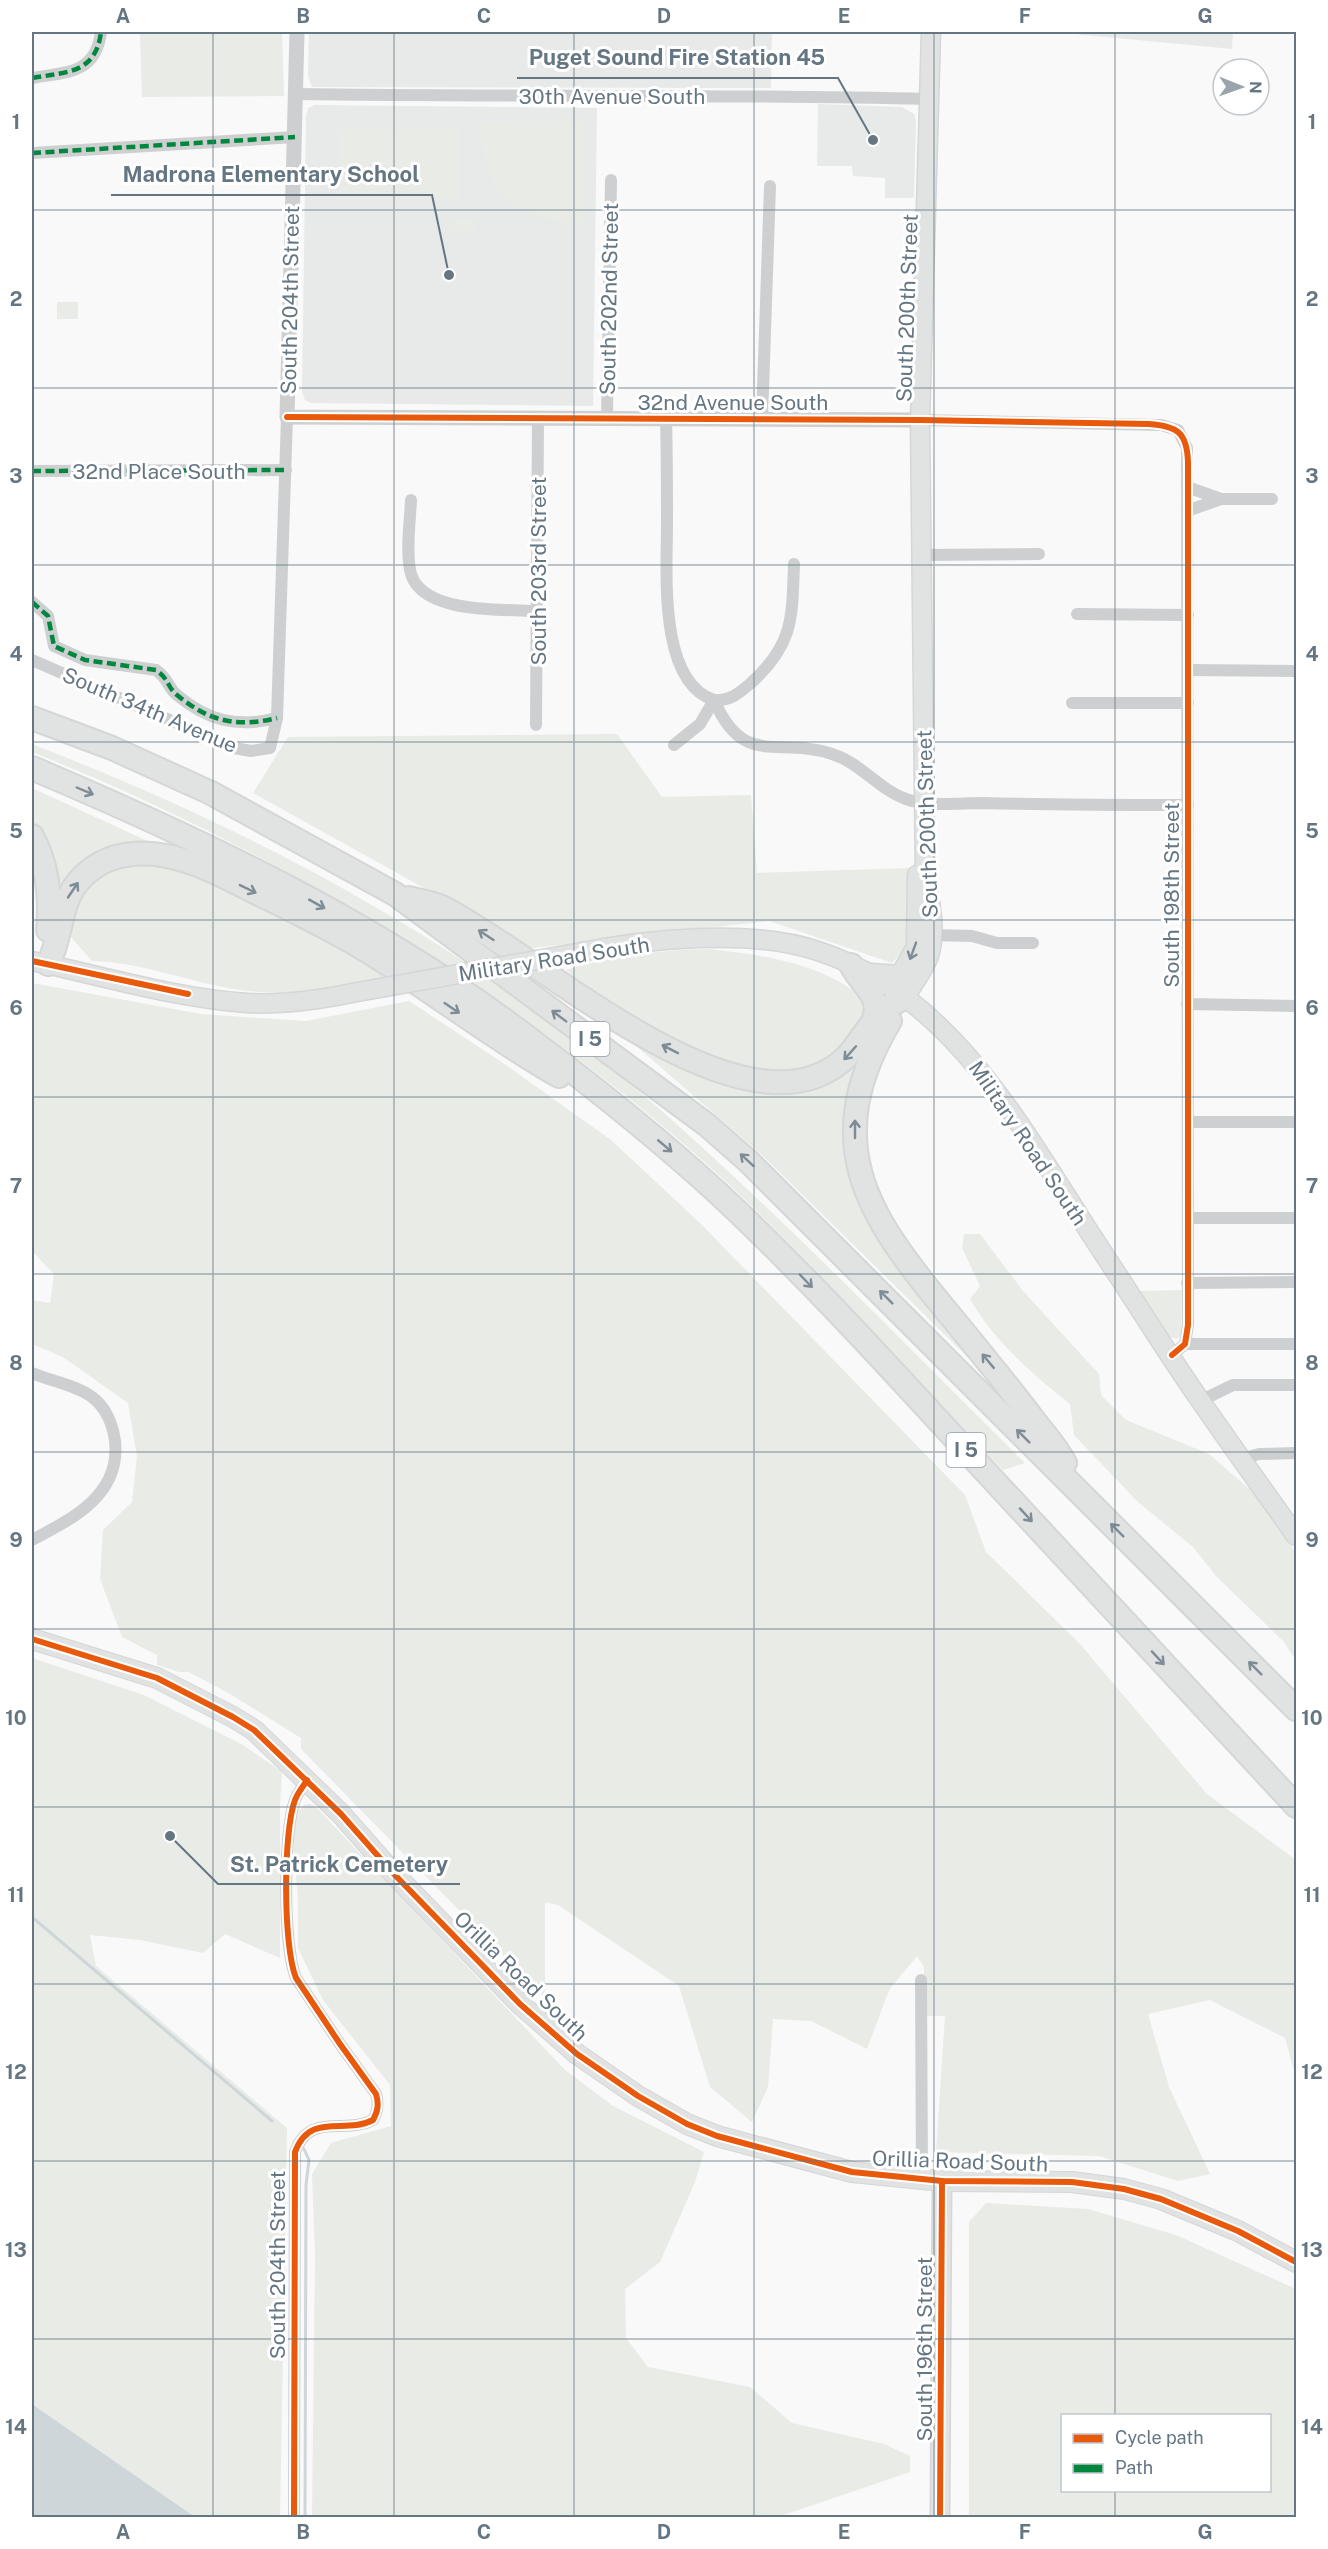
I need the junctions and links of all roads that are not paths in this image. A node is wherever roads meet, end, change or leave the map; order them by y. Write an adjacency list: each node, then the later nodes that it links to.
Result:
1 (101, 32): 4 (street)
2 (297, 32): 5 (street, South 204th Street)
3 (931, 32): 6 (main road, South 200th Street)
4 (32, 78)
5 (296, 94): 6 (street, 30th Avenue South); 7 (street, South 204th Street)
6 (928, 99): 16 (main road, South 200th Street)
7 (294, 137): 8 (street); 11 (street, South 204th Street)
8 (32, 153)
9 (611, 180): 13 (street, South 202nd Street)
10 (770, 186): 15 (street)
11 (287, 417): 12 (street, 32nd Avenue South); 18 (street, South 204th Street)
12 (538, 418): 13 (street, 32nd Avenue South); 29 (street, South 203rd Street)
13 (607, 418): 14 (street, 32nd Avenue South)
14 (666, 418): 15 (street, 32nd Avenue South); 35 (street)
15 (762, 419): 16 (street, 32nd Avenue South)
16 (921, 420): 17 (street, 32nd Avenue South); 26 (main road, South 200th Street)
17 (1178, 430): 20 (street, South 198th Street)
18 (286, 470): 19 (street, 32nd Place South); 39 (street, South 204th Street)
19 (32, 471)
20 (1187, 487): 21 (street); 24 (street, South 198th Street)
21 (1221, 499): 22 (street); 24 (street)
22 (1272, 499)
23 (411, 500): 29 (street)
24 (1187, 511): 31 (street, South 198th Street)
25 (1039, 554): 26 (street)
26 (921, 555): 44 (main road, South 200th Street)
27 (794, 564): 35 (street)
28 (32, 602): 39 (street)
29 (538, 611): 40 (street, South 203rd Street)
30 (1077, 614): 31 (street)
31 (1188, 615): 33 (street, South 198th Street)
32 (32, 660): 42 (street, South 34th Avenue)
33 (1188, 670): 34 (street); 37 (street, South 198th Street)
34 (1296, 671)
35 (714, 700): 41 (street); 44 (street)
36 (1072, 703): 37 (street)
37 (1188, 703): 45 (street, South 198th Street)
38 (32, 718): 48 (highway, I 5)
39 (277, 718): 42 (street, South 204th Street)
40 (536, 725)
41 (674, 745)
42 (270, 748)
43 (32, 768): 57 (highway, I 5, one-way to 57)
44 (924, 802): 45 (street); 47 (main road, South 200th Street)
45 (1188, 805): 54 (street, South 198th Street)
46 (32, 836): 51 (highway)
47 (925, 854): 49 (main road, South 200th Street); 52 (main road, one-way to 52)
48 (395, 894): 56 (highway, one-way to 48); 71 (highway, I 5, one-way to 48)
49 (930, 935): 50 (street); 53 (main road, South 200th Street)
50 (1033, 943)
51 (40, 963): 52 (main road, Military Road South, bridge); 57 (highway, one-way to 57)
52 (859, 969): 53 (main road, Military Road South); 56 (highway)
53 (905, 997): 56 (highway); 65 (main road, Military Road South); 71 (highway, one-way to 53)
54 (1187, 1004): 55 (street); 58 (street, South 198th Street)
55 (1296, 1006)
56 (873, 1023)
57 (619, 1110): 77 (highway, I 5, one-way to 77)
58 (1188, 1122): 59 (street); 60 (street, South 198th Street)
59 (1296, 1122)
60 (1188, 1218): 61 (street); 62 (street, South 198th Street)
61 (1296, 1218)
62 (1187, 1282): 63 (street); 65 (street, South 198th Street)
63 (1296, 1282)
64 (1296, 1344): 65 (street)
65 (1178, 1350): 68 (main road, Military Road South)
66 (32, 1373): 73 (street)
67 (1296, 1384): 68 (street)
68 (1200, 1401): 70 (main road, Military Road South)
69 (1296, 1453): 70 (street)
70 (1241, 1459): 72 (main road, Military Road South)
71 (1064, 1477): 75 (highway, I 5, one-way to 71)
72 (1295, 1531)
73 (32, 1540)
74 (32, 1639): 76 (main road, Orillia Road South)
75 (1296, 1709)
76 (307, 1780): 79 (main road, Orillia Road South); 82 (street, South 204th Street)
77 (1296, 1806)
78 (921, 1980): 79 (street)
79 (922, 2179): 80 (main road, Orillia Road South)
80 (942, 2181): 81 (main road, Orillia Road South); 83 (main road, South 196th Street)
81 (1296, 2262)
82 (294, 2517)
83 (940, 2517)

